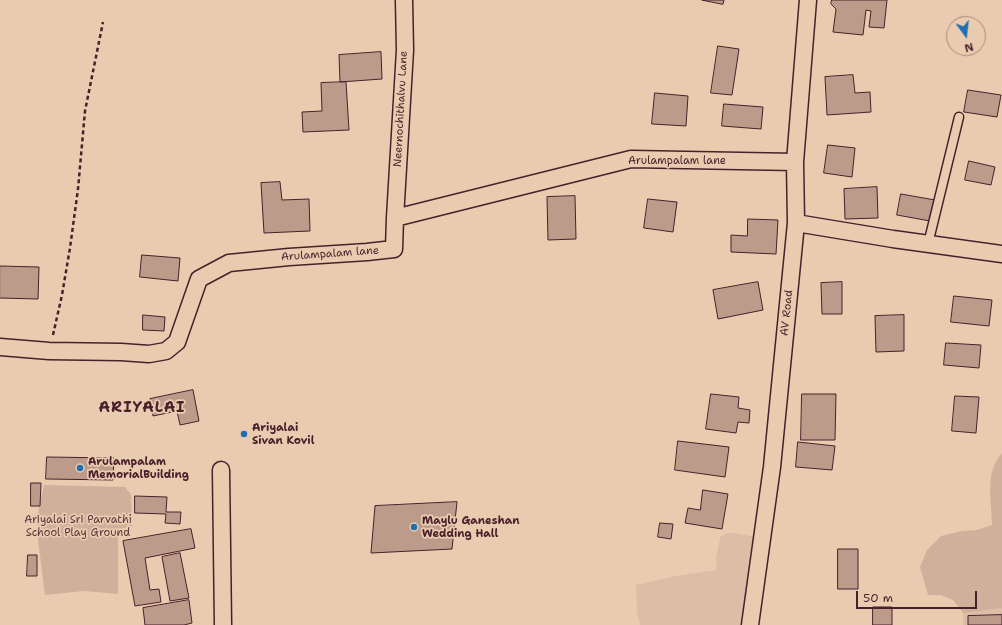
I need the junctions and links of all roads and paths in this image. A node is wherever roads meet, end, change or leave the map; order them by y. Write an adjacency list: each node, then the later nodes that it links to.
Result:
1 (404, 0): 6 (street, Neernochithalvu Lane)
2 (808, 0): 5 (street, AV Road)
3 (104, 22): 11 (path)
4 (959, 117): 8 (lane)
5 (795, 162): 6 (street, Arulampalam lane); 7 (street, AV Road)
6 (395, 218): 11 (street, Arulampalam lane)
7 (796, 223): 8 (street); 14 (street, AV Road)
8 (928, 244): 9 (street)
9 (1002, 254)
10 (0, 347): 11 (street, Arulampalam lane)
11 (49, 351)
12 (221, 470): 13 (street)
13 (223, 625)
14 (750, 625)

